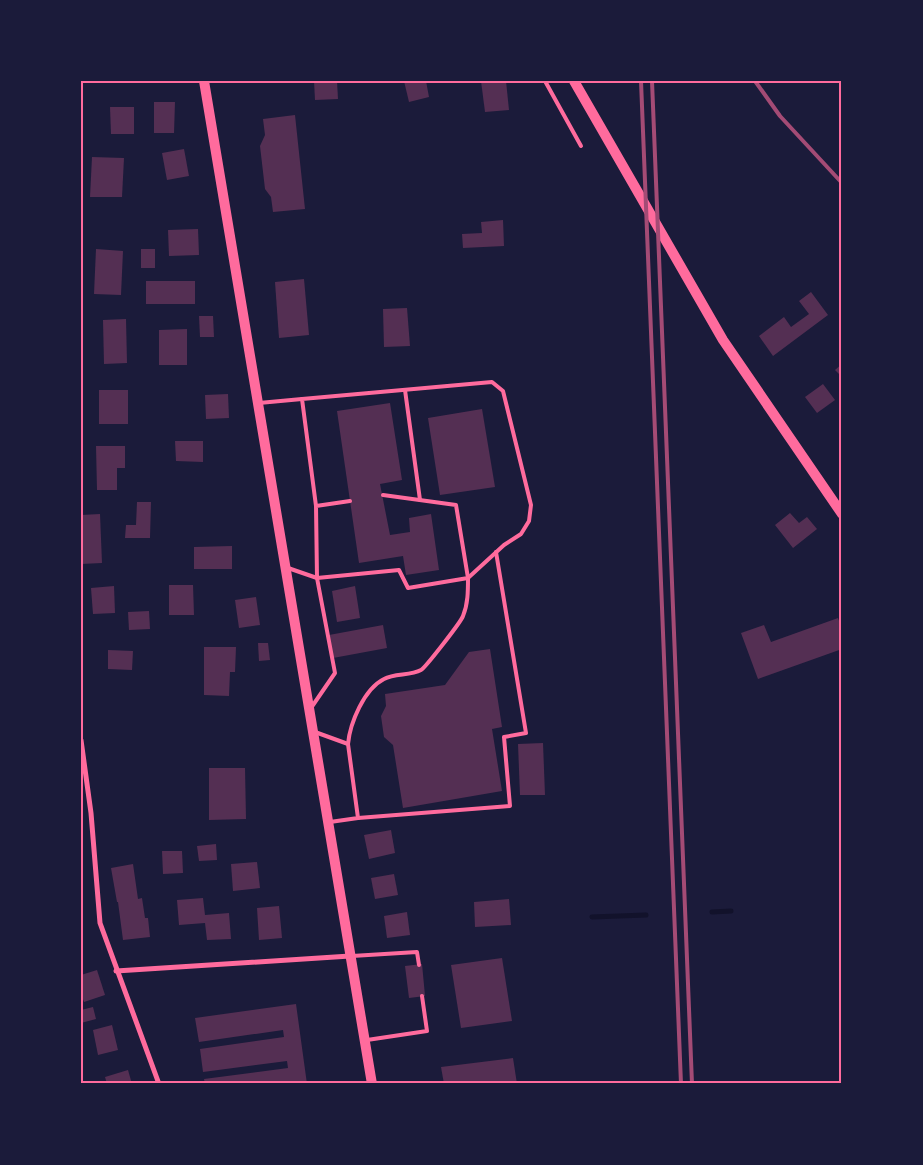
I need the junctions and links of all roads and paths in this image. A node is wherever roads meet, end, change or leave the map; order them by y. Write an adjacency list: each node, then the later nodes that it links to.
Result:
1 (204, 81): 7 (main road)
2 (546, 81): 4 (lane)
3 (574, 81): 12 (main road)
4 (581, 146)
5 (406, 390): 6 (lane); 9 (lane); 13 (lane)
6 (302, 399): 7 (lane); 11 (lane)
7 (257, 403): 14 (main road)
8 (383, 496): 9 (lane)
9 (420, 500): 16 (lane)
10 (350, 501): 11 (lane)
11 (316, 506): 15 (lane)
12 (842, 514)
13 (496, 552): 16 (lane); 21 (lane)
14 (286, 567): 15 (lane); 17 (main road)
15 (317, 578): 16 (lane); 17 (lane)
16 (468, 578): 20 (lane)
17 (309, 710): 18 (main road)
18 (313, 731): 20 (lane); 22 (main road)
19 (81, 740): 25 (street)
20 (348, 744): 21 (lane)
21 (358, 818): 22 (lane)
22 (328, 822): 23 (main road)
23 (350, 956): 24 (lane); 25 (street); 27 (main road)
24 (419, 965)
25 (116, 971): 28 (street)
26 (422, 996): 27 (lane)
27 (365, 1041): 29 (main road)
28 (158, 1084)
29 (372, 1084)

